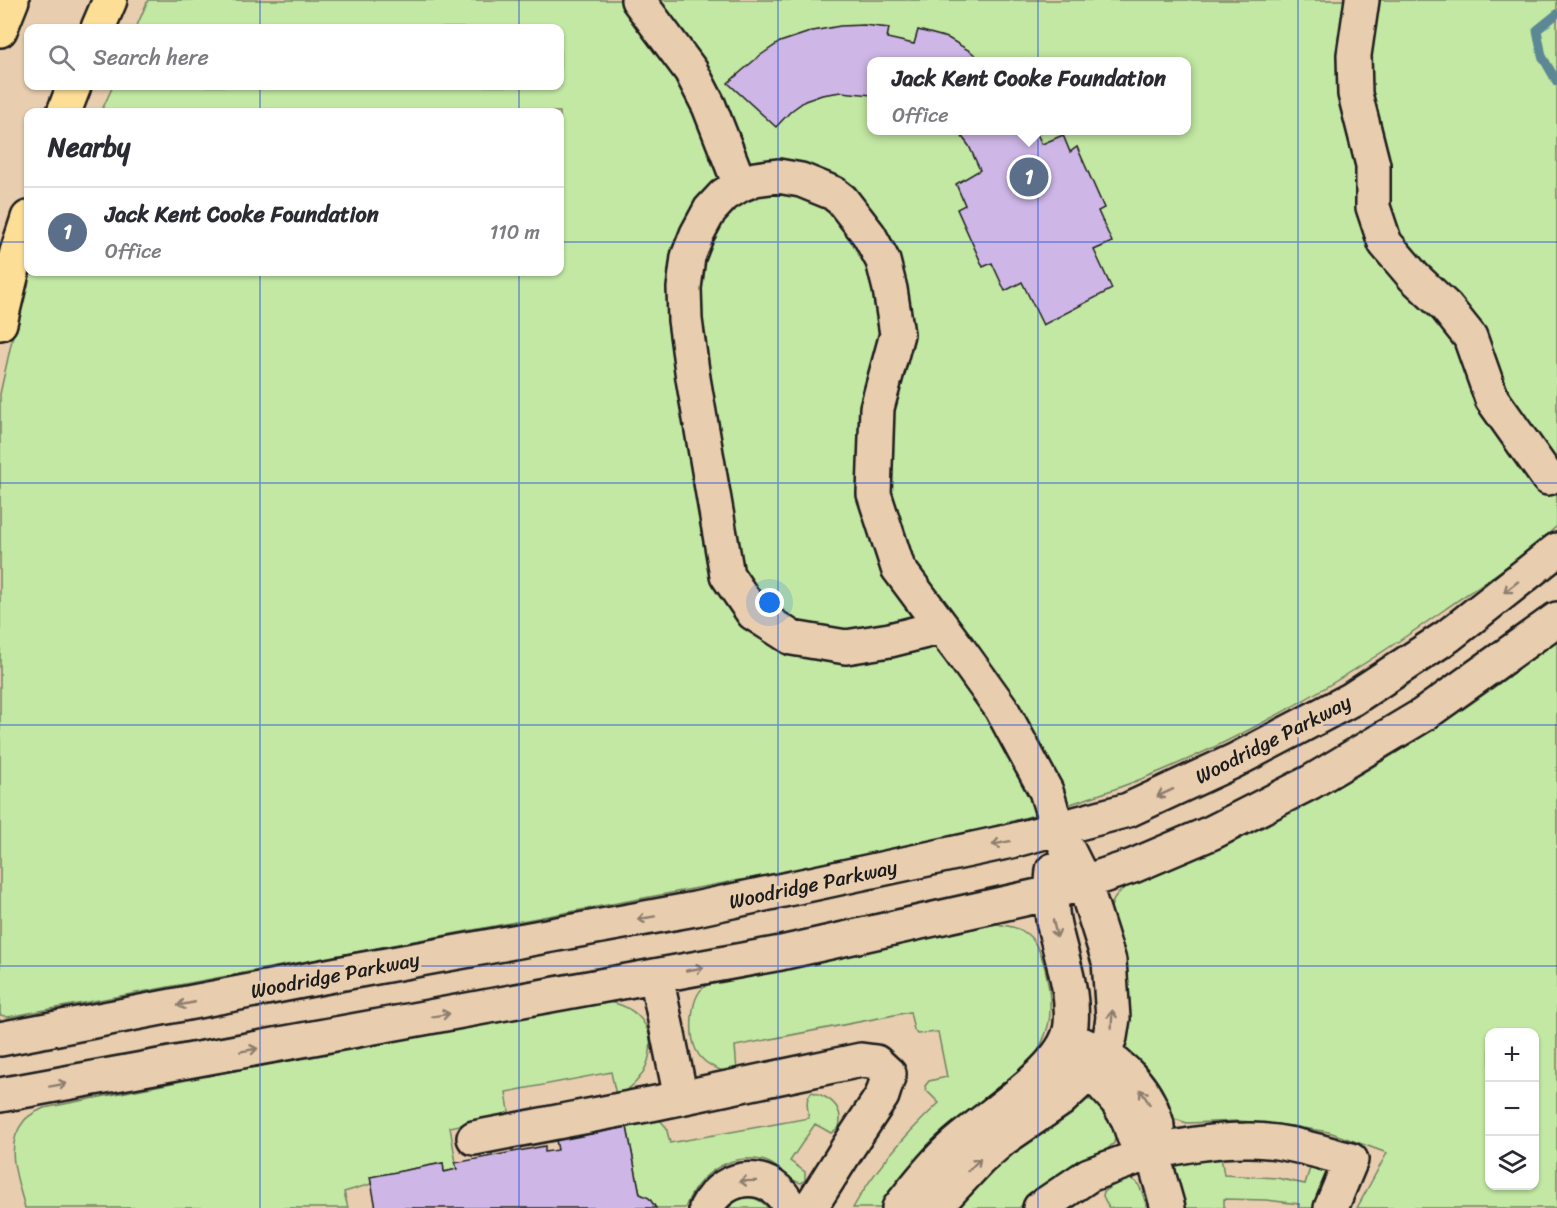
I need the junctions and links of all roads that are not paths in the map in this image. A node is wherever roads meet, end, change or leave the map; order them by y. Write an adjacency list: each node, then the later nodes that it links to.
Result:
1 (12, 0): 6 (main road)
2 (110, 0): 5 (main road)
3 (638, 0): 9 (street)
4 (1362, 0): 12 (street)
5 (100, 24)
6 (0, 30)
7 (72, 90): 8 (main road)
8 (66, 108)
9 (740, 185): 15 (street); 15 (street)
10 (24, 230): 11 (main road)
11 (0, 323)
12 (1548, 478)
13 (1557, 550): 16 (street, Woodridge Parkway, one-way to 16)
14 (1557, 619): 17 (street)
15 (942, 627): 16 (street)
16 (1058, 830): 17 (street); 18 (street); 20 (street, Woodridge Parkway, one-way to 20)
17 (1084, 882): 18 (street); 22 (street, one-way to 17)
18 (1051, 893): 19 (street, one-way to 18); 21 (street, one-way to 21)
19 (656, 976): 23 (street, one-way to 19); 24 (street)
20 (0, 1040)
21 (1062, 1049): 22 (street); 30 (street)
22 (1095, 1064): 26 (street); 31 (street, one-way to 22)
23 (0, 1095)
24 (681, 1098): 25 (street); 29 (street)
25 (474, 1138)
26 (1152, 1152): 32 (street); 33 (street); 34 (street)
27 (706, 1208): 28 (street, one-way to 27)
28 (790, 1208)
29 (810, 1208)
30 (899, 1208)
31 (934, 1208)
32 (1040, 1208)
33 (1168, 1208)
34 (1331, 1208)

